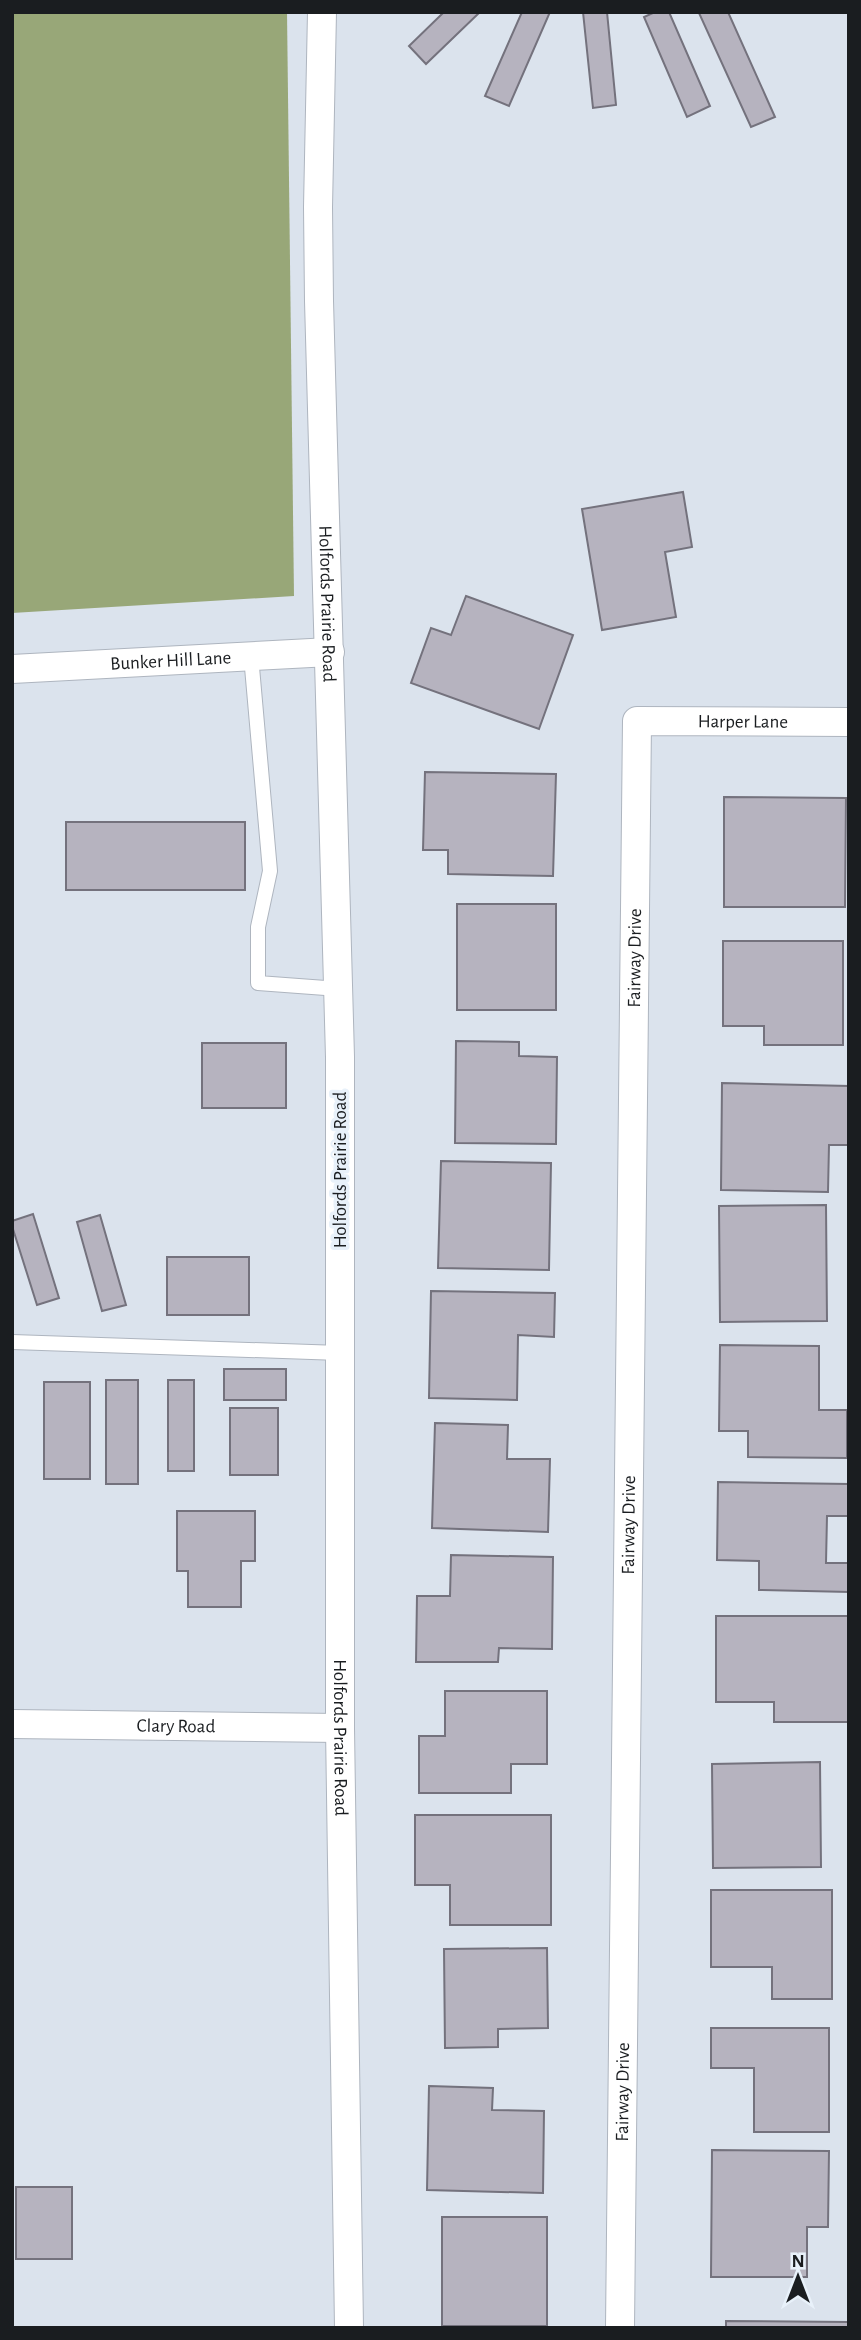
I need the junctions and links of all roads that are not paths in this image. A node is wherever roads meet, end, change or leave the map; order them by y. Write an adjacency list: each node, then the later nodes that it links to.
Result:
1 (322, 12): 2 (street, Holfords Prairie Road)
2 (330, 652): 3 (street, Bunker Hill Lane); 7 (street, Holfords Prairie Road)
3 (251, 656): 4 (street, Bunker Hill Lane); 7 (lane)
4 (12, 669)
5 (637, 721): 6 (street, Harper Lane); 13 (street, Fairway Drive)
6 (849, 722)
7 (339, 989): 9 (street, Holfords Prairie Road)
8 (12, 1342): 9 (lane)
9 (340, 1353): 11 (street, Holfords Prairie Road)
10 (12, 1724): 11 (street, Clary Road)
11 (340, 1728): 12 (street, Holfords Prairie Road)
12 (349, 2328)
13 (620, 2328)

